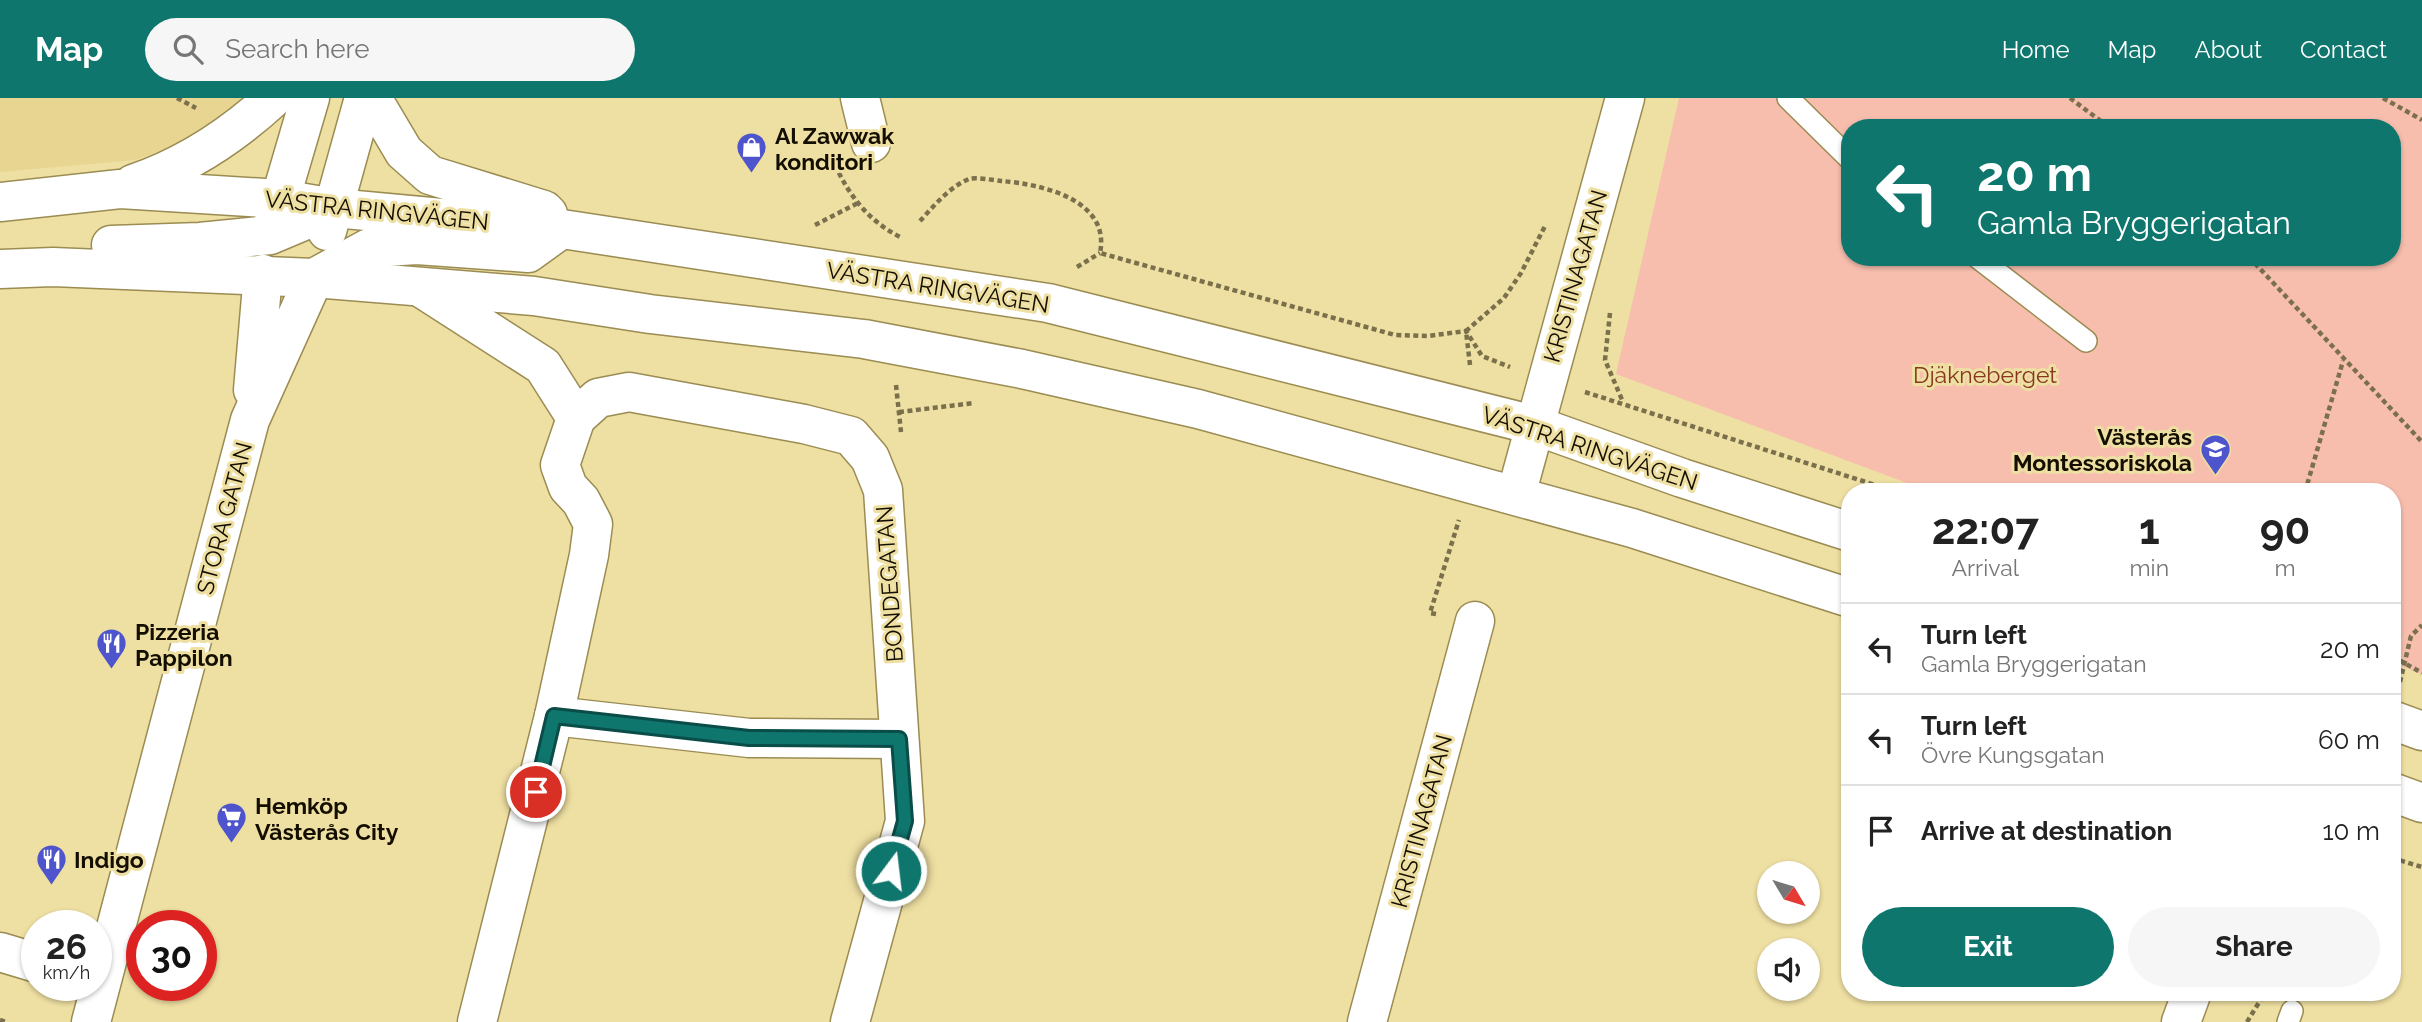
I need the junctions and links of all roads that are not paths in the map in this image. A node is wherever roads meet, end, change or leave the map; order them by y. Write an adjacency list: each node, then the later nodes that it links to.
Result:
1 (273, 98): 10 (main road)
2 (310, 98): 11 (main road, STORA GATAN)
3 (365, 98): 13 (main road, STORA GATAN)
4 (372, 98): 14 (main road)
5 (860, 98): 8 (main road)
6 (1625, 98): 25 (main road, KRISTINAGATAN)
7 (1788, 98): 9 (lane)
8 (871, 143)
9 (1841, 150)
10 (120, 189): 11 (main road, VÄSTRA RINGVÄGEN); 12 (main road, VÄSTRA RINGVÄGEN)
11 (281, 199): 13 (main road, VÄSTRA RINGVÄGEN); 15 (main road, STORA GATAN)
12 (0, 202)
13 (334, 208): 14 (main road, VÄSTRA RINGVÄGEN); 15 (main road); 20 (main road, STORA GATAN)
14 (562, 229): 20 (main road); 25 (main road, VÄSTRA RINGVÄGEN)
15 (270, 235): 16 (main road); 19 (main road, STORA GATAN)
16 (0, 248)
17 (1989, 266): 22 (lane)
18 (0, 270): 19 (main road)
19 (263, 274): 20 (main road); 24 (main road, STORA GATAN)
20 (313, 278): 21 (main road); 24 (main road, STORA GATAN)
21 (423, 289): 23 (main road); 26 (main road)
22 (2086, 341)
23 (576, 418): 30 (main road); 33 (main road, BONDEGATAN)
24 (250, 420): 36 (main road, STORA GATAN)
25 (1534, 425): 26 (main road, KRISTINAGATAN); 27 (main road, VÄSTRA RINGVÄGEN)
26 (1516, 495): 28 (main road)
27 (1841, 529)
28 (1841, 595)
29 (1475, 621): 44 (main road, KRISTINAGATAN)
30 (554, 716): 33 (main road); 42 (main road)
31 (2401, 723): 32 (main road)
32 (2422, 731)
33 (899, 739): 43 (main road, BONDEGATAN)
34 (2401, 795): 35 (main road)
35 (2422, 803)
36 (112, 934)
37 (0, 952): 38 (main road)
38 (21, 958)
39 (95, 1001): 41 (main road, STORA GATAN)
40 (2189, 1001): 45 (main road)
41 (91, 1022)
42 (477, 1022)
43 (850, 1022)
44 (1367, 1022)
45 (2181, 1022)

